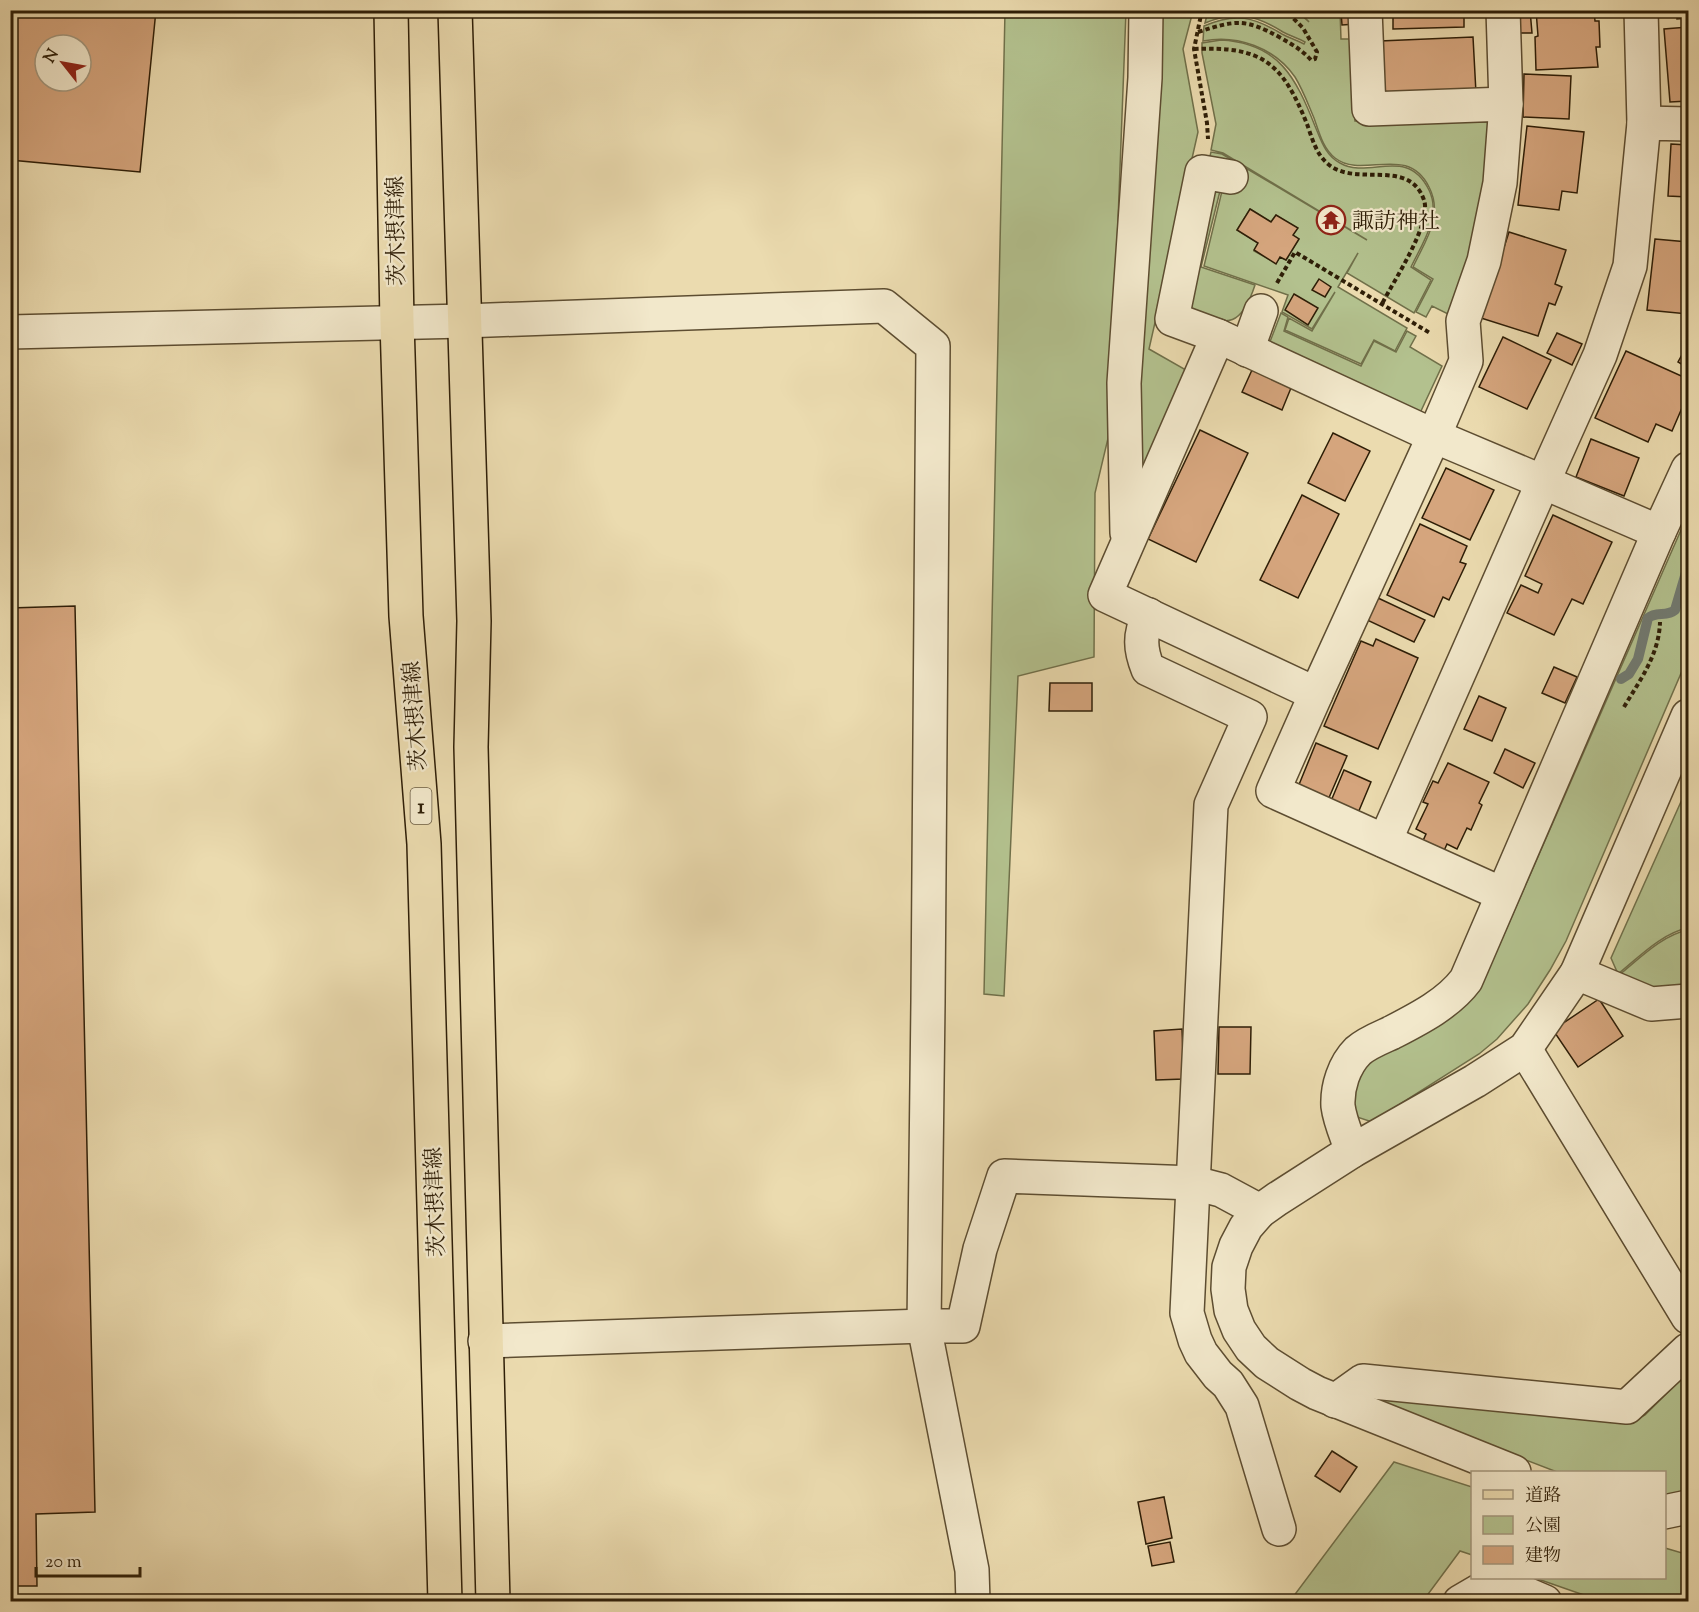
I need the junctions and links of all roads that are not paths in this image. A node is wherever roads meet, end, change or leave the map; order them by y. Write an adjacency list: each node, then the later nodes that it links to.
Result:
1 (391, 10): 13 (main road, 茨木摂津線 / 1)
2 (455, 10): 12 (main road)
3 (1146, 10): 21 (street)
4 (1365, 10): 7 (street)
5 (1503, 10): 7 (street)
6 (1641, 10): 8 (street)
7 (1506, 104): 17 (street)
8 (1644, 123): 9 (street); 19 (street)
9 (1689, 124)
10 (1231, 177): 15 (street)
11 (1266, 297): 16 (street)
12 (464, 321): 13 (street); 34 (street); 35 (main road)
13 (397, 322): 14 (street); 42 (main road, 茨木摂津線 / 1)
14 (10, 332)
15 (1218, 336): 16 (street); 21 (street)
16 (1247, 350): 17 (street)
17 (1434, 436): 19 (street); 23 (street)
18 (1689, 469): 20 (street)
19 (1543, 482): 20 (street); 25 (street)
20 (1659, 532): 26 (street)
21 (1127, 544): 22 (street)
22 (1149, 615): 23 (street); 31 (street)
23 (1316, 694): 25 (street)
24 (1689, 716): 27 (street)
25 (1384, 841): 26 (street)
26 (1502, 894): 30 (street)
27 (1577, 974): 28 (street); 29 (street)
28 (1689, 1001)
29 (1525, 1049): 30 (street); 33 (street)
30 (1352, 1151): 32 (street)
31 (1194, 1183): 32 (street); 34 (street); 41 (street)
32 (1260, 1211): 37 (street)
33 (1689, 1317)
34 (924, 1326): 35 (street); 44 (street)
35 (485, 1341): 43 (main road)
36 (1689, 1350): 37 (street)
37 (1335, 1401): 38 (street)
38 (1509, 1471)
39 (1689, 1507): 40 (street)
40 (1666, 1512)
41 (1279, 1529)
42 (445, 1602)
43 (493, 1602)
44 (973, 1602)
45 (1460, 1602): 46 (street)
46 (1545, 1602)

